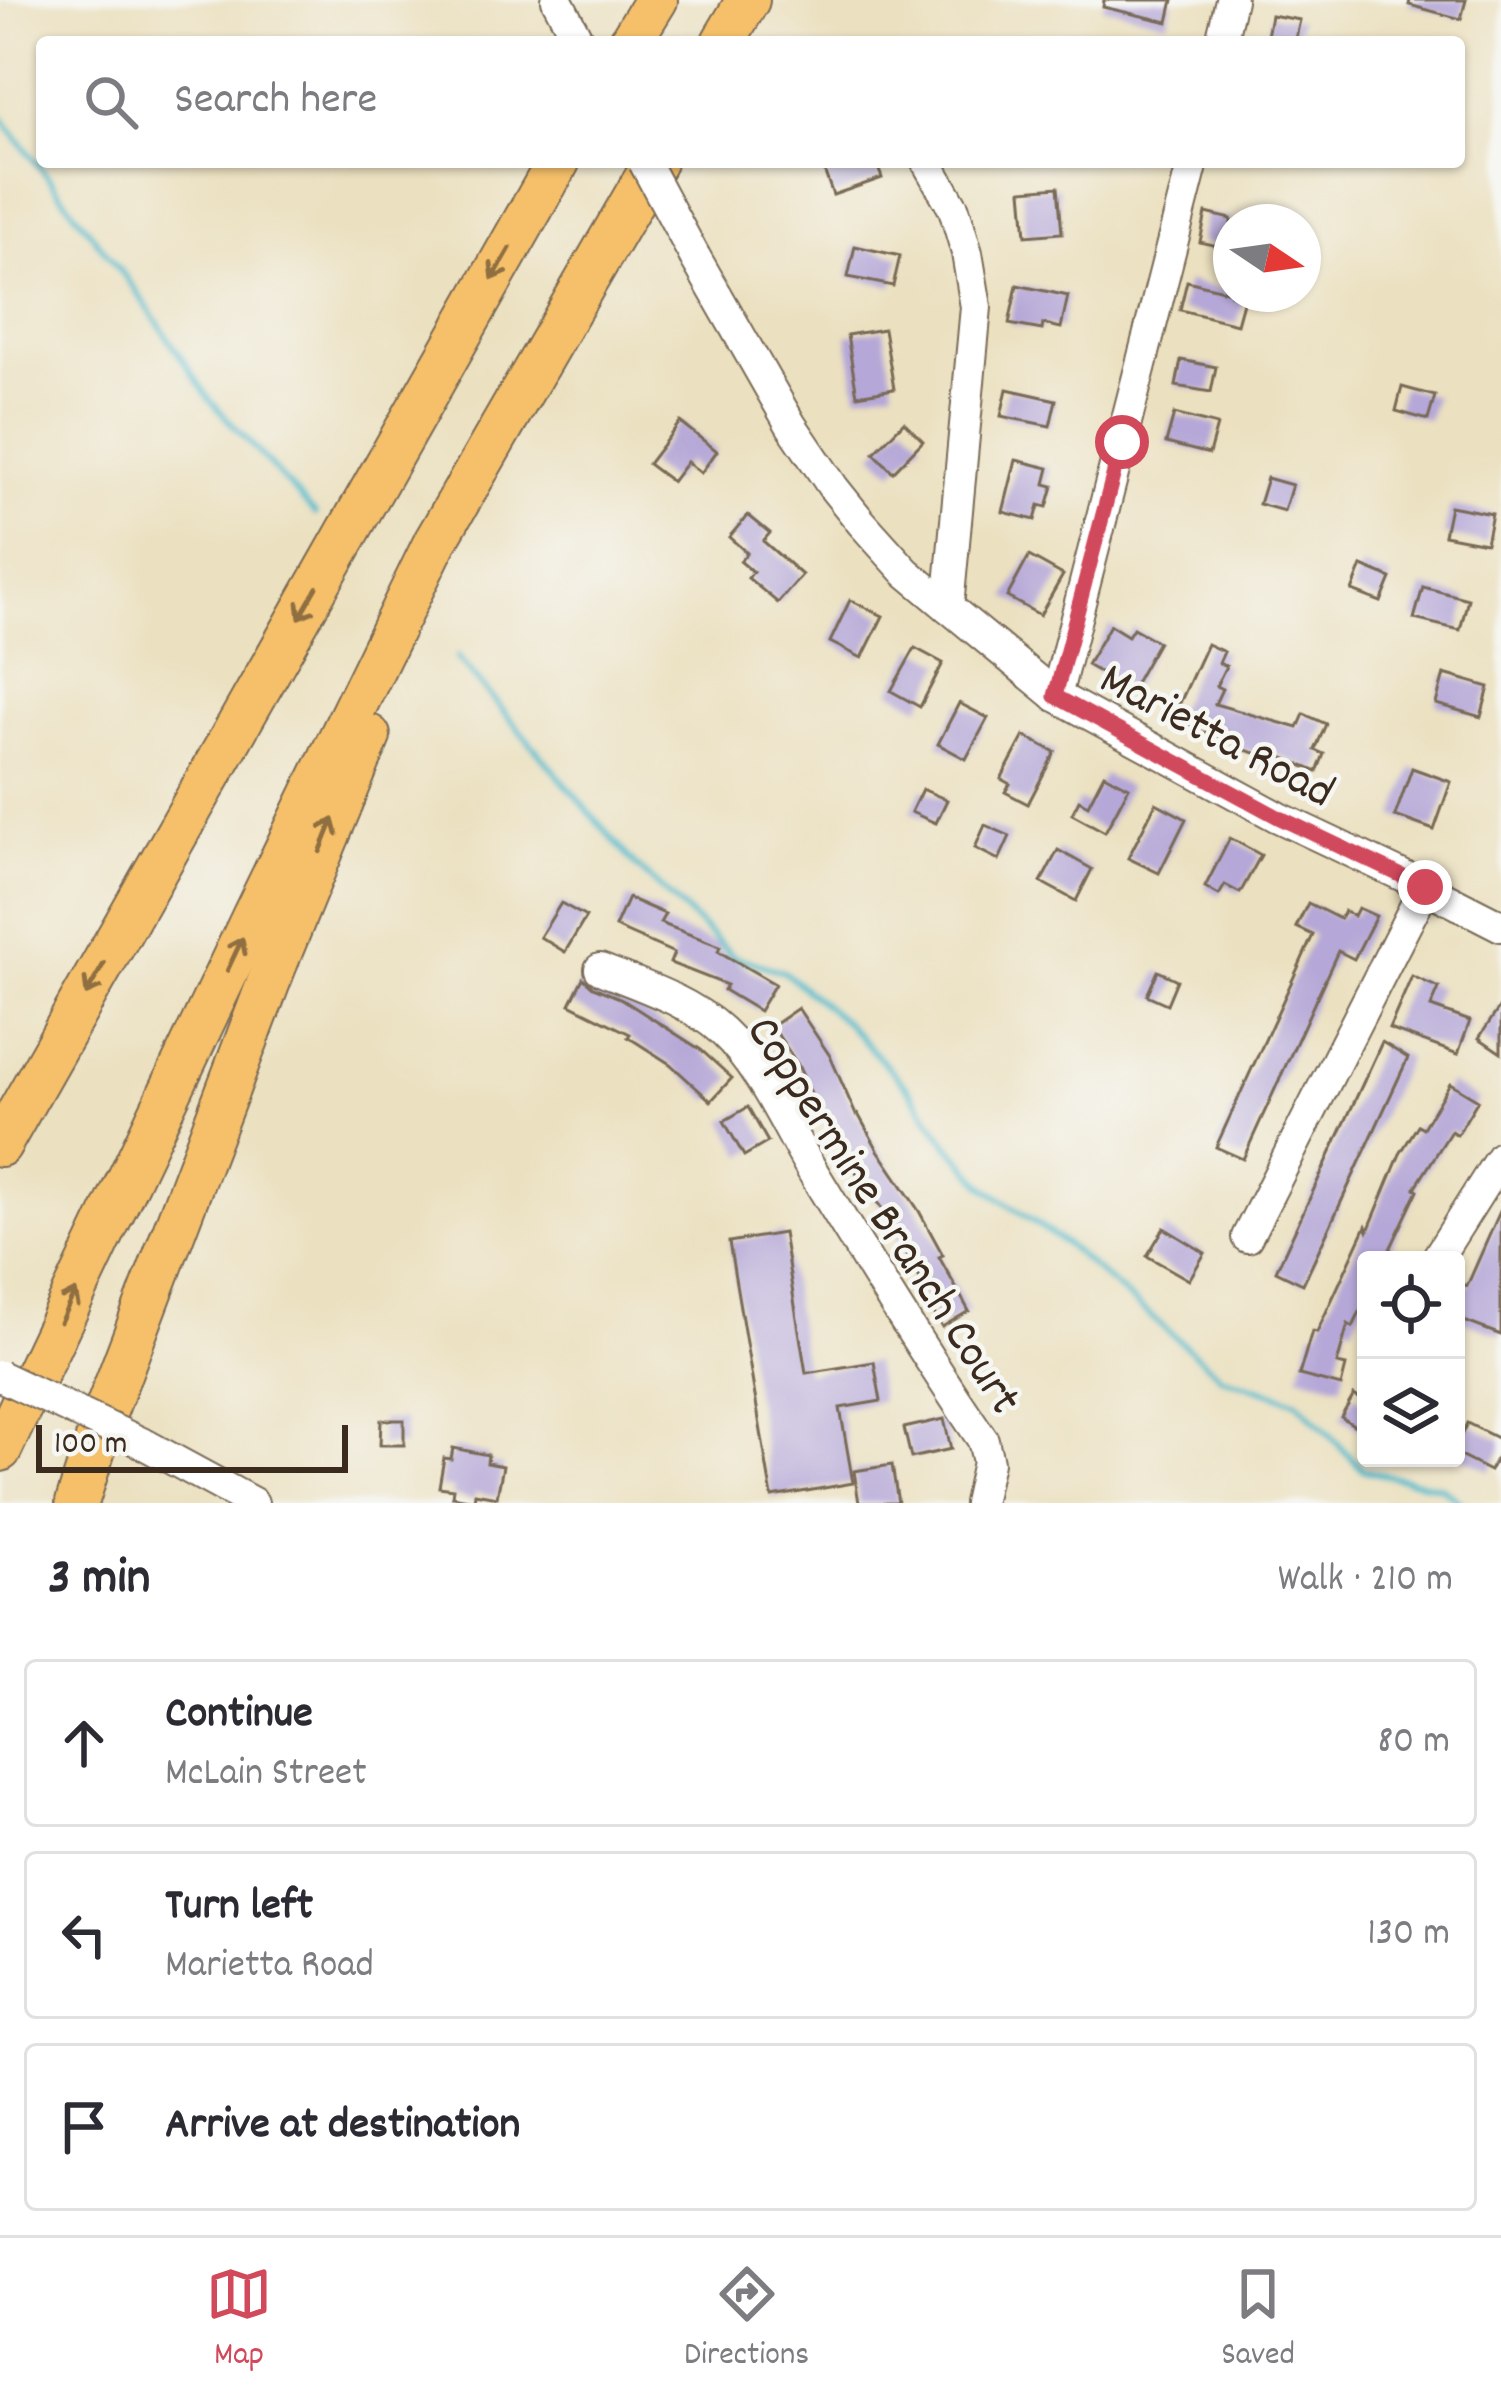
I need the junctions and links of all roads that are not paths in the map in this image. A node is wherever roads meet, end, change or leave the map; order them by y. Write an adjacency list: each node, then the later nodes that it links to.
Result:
1 (557, 0): 5 (street)
2 (656, 0): 6 (highway)
3 (748, 0): 7 (highway)
4 (1231, 0): 8 (street)
5 (576, 36)
6 (635, 36)
7 (727, 36)
8 (1222, 36)
9 (555, 168): 20 (highway, one-way to 20)
10 (647, 168): 15 (street, Marietta Road, bridge)
11 (652, 168): 14 (highway)
12 (931, 168): 15 (street)
13 (1191, 168): 16 (street)
14 (611, 238): 25 (highway, one-way to 14); 26 (highway, one-way to 14)
15 (948, 608): 16 (street, Marietta Road)
16 (1055, 696): 17 (street, Marietta Road)
17 (1425, 887): 18 (street, Marietta Road); 22 (street)
18 (1501, 926)
19 (600, 969): 28 (street, Coppermine Branch Court)
20 (0, 1145)
21 (1501, 1156): 23 (street)
22 (1247, 1238)
23 (1442, 1251)
24 (0, 1376): 27 (street, bridge)
25 (0, 1450)
26 (76, 1503)
27 (253, 1503)
28 (979, 1503)

